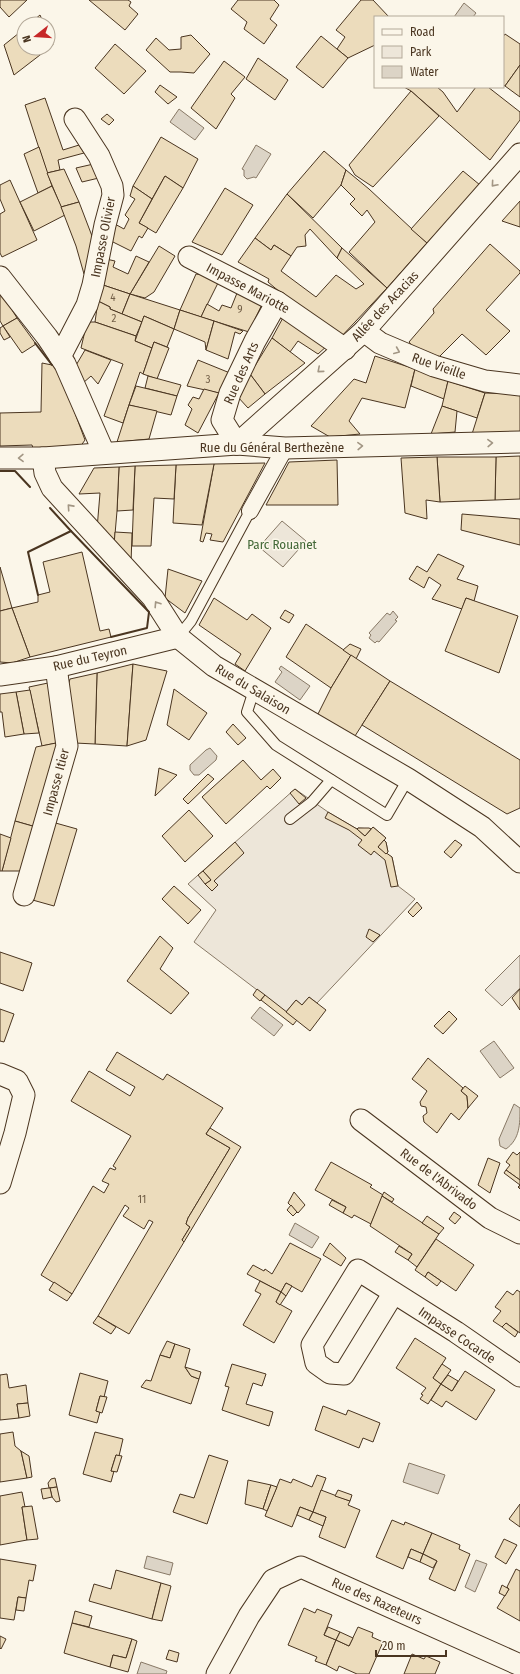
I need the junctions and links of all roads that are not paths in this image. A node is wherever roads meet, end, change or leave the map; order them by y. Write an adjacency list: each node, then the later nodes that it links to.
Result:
1 (75, 119): 8 (street, Impasse Olivier)
2 (520, 154): 6 (street, Allée des Acacias, one-way to 6)
3 (189, 257): 5 (street, Impasse Mariotte)
4 (0, 277): 8 (street)
5 (277, 302): 7 (street, Impasse Mariotte); 11 (street, Rue des Arts)
6 (364, 332): 7 (street, Allée des Acacias); 9 (street, Rue Vieille, one-way to 9)
7 (345, 349): 11 (street, Allée des Acacias, one-way to 11)
8 (60, 357): 13 (street)
9 (520, 385)
10 (520, 442): 12 (street, Rue du Général Berthezène, one-way to 10)
11 (237, 444): 12 (street, Rue du Général Berthezène); 13 (street, Rue du Général Berthezène)
12 (285, 448): 16 (street)
13 (104, 453): 15 (street, Rue du Général Berthezène)
14 (0, 458): 15 (street, Rue du Général Berthezène, one-way to 14)
15 (43, 458): 17 (street, Rue du Salaison, one-way to 15)
16 (250, 511): 17 (lane)
17 (178, 637): 18 (street, Rue du Teyron); 20 (street, Rue du Salaison)
18 (56, 667): 19 (street, Rue du Teyron); 25 (street, Impasse Itier)
19 (0, 674)
20 (254, 690): 21 (street, Rue du Salaison); 22 (lane)
21 (408, 779): 22 (lane); 24 (street, Rue du Salaison)
22 (331, 780): 23 (lane)
23 (290, 819)
24 (520, 862)
25 (24, 895)
26 (0, 1074): 28 (street)
27 (361, 1120): 29 (street, Rue de l'Abrivado)
28 (0, 1183)
29 (520, 1233)
30 (393, 1294): 30 (street, Impasse Cocarde); 31 (street, Impasse Cocarde)
31 (520, 1376)
32 (520, 1665): 33 (street, Rue des Razeteurs)
33 (217, 1674)

